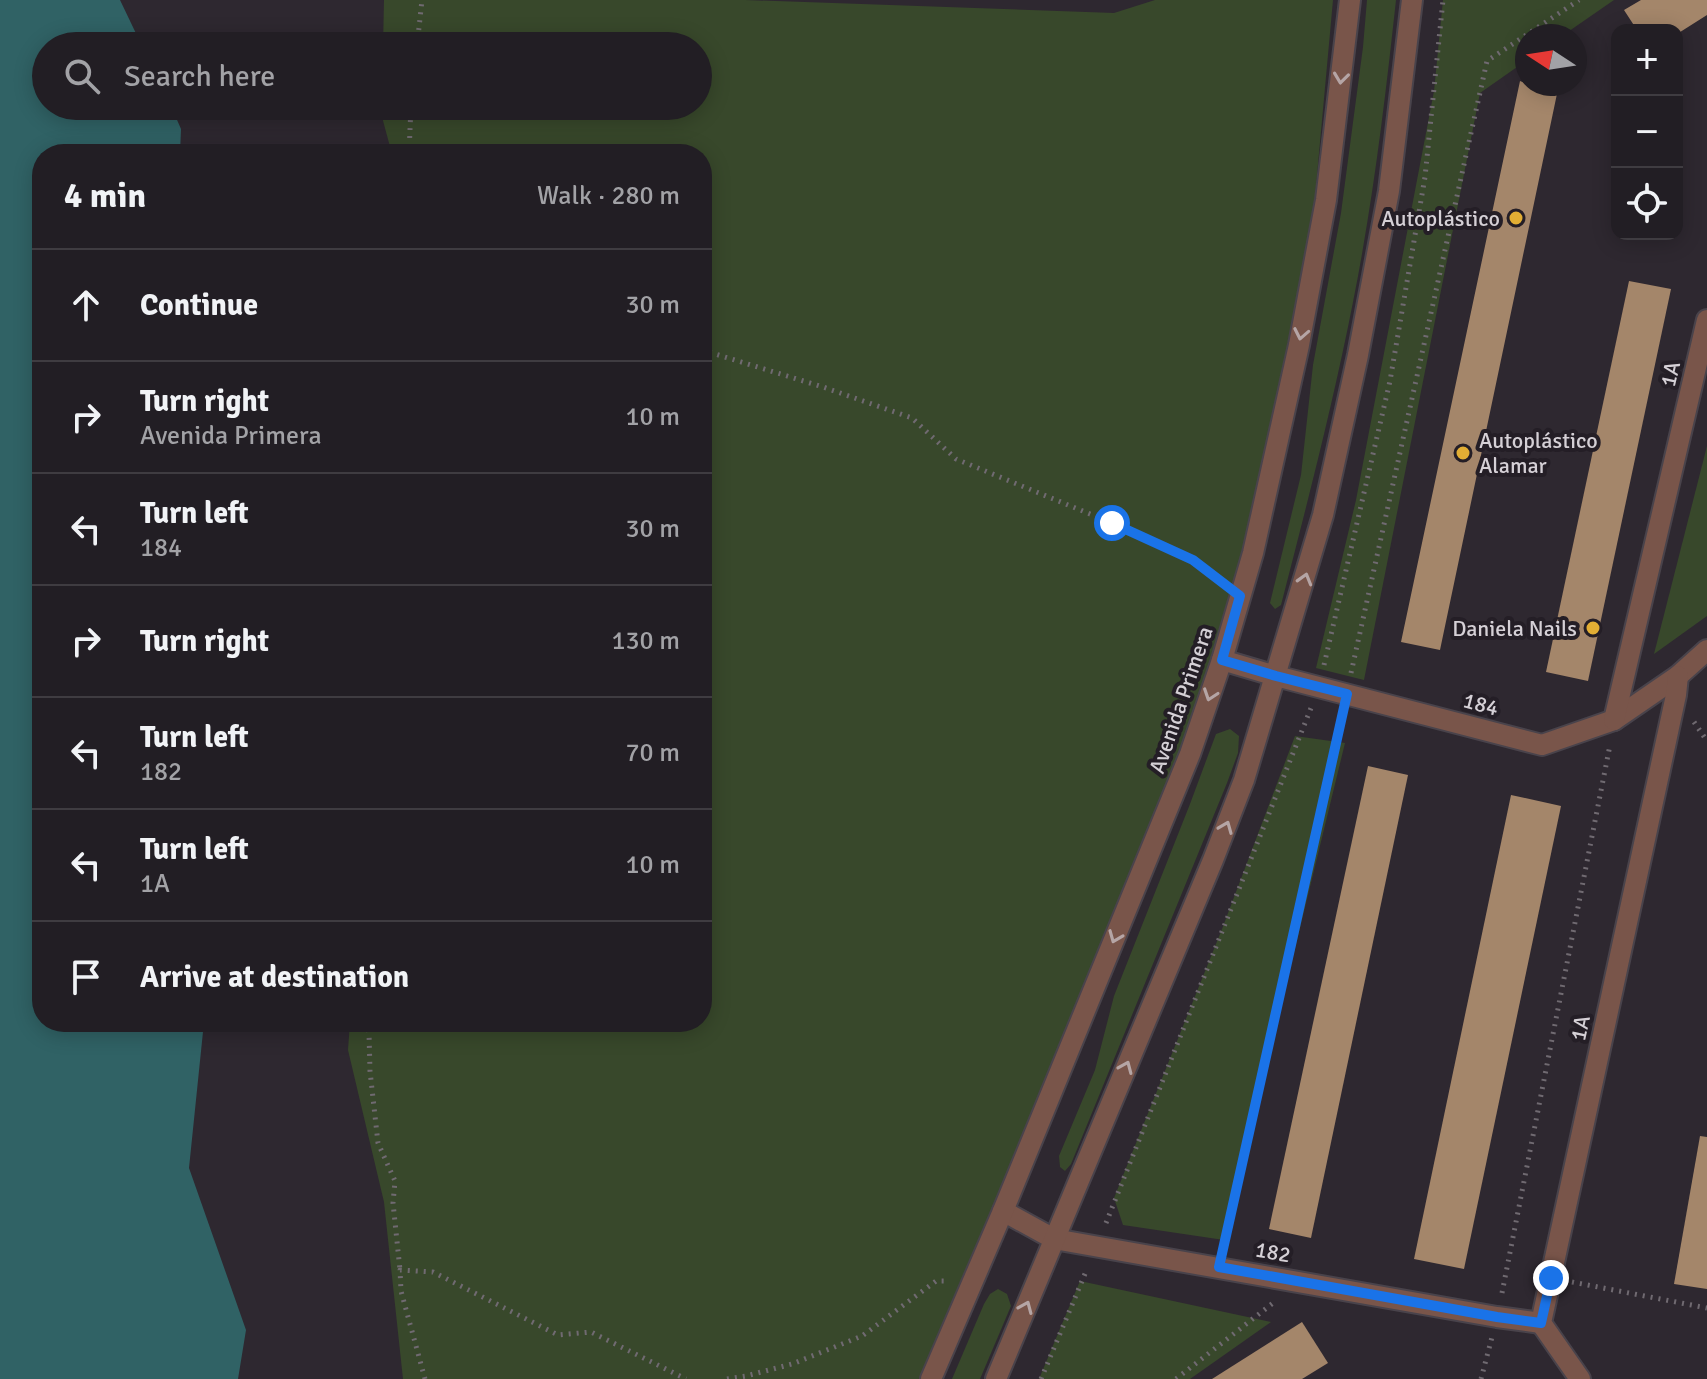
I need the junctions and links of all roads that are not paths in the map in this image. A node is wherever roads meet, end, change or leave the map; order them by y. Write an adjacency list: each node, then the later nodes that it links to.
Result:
1 (1350, 0): 5 (street, Avenida Primera, one-way to 5)
2 (1412, 0): 6 (street, one-way to 2)
3 (1707, 320): 8 (street, 1A)
4 (1707, 650): 7 (street, 184)
5 (1222, 660): 6 (street, 184); 9 (street, Avenida Primera, one-way to 9)
6 (1276, 676): 8 (street, 184); 10 (street, one-way to 6)
7 (1678, 676): 8 (street, 184); 11 (street, 1A)
8 (1614, 720)
9 (1003, 1211): 10 (street, 182); 12 (street, Avenida Primera)
10 (1054, 1239): 11 (street, 182); 13 (street, one-way to 10)
11 (1541, 1323): 14 (street)
12 (931, 1379)
13 (996, 1379)
14 (1580, 1379)

